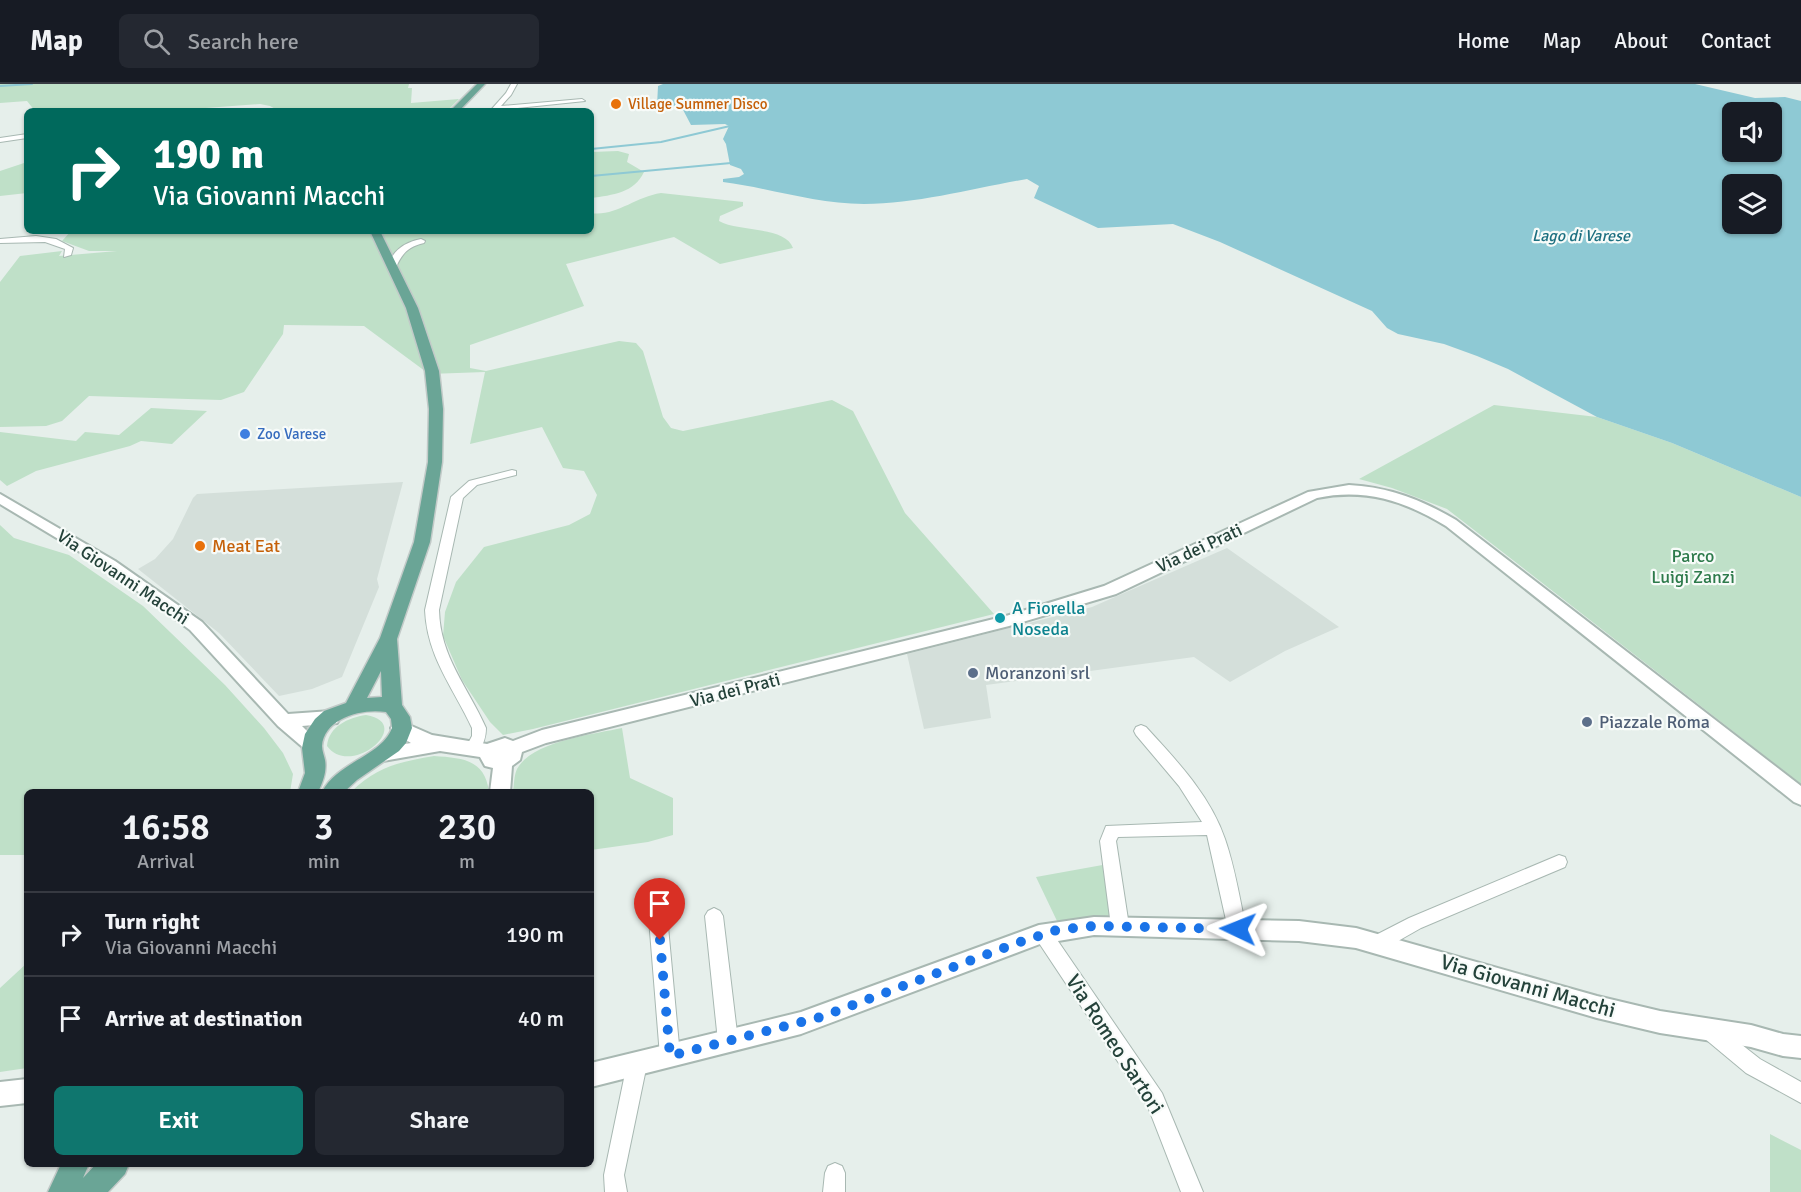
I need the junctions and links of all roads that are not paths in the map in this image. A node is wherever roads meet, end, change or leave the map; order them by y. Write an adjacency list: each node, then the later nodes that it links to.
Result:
1 (481, 84): 4 (main road)
2 (514, 84): 5 (street)
3 (582, 101): 6 (street)
4 (457, 108)
5 (496, 108)
6 (506, 108)
7 (24, 136): 8 (street)
8 (0, 140)
9 (376, 234): 13 (main road)
10 (0, 242): 12 (street)
11 (421, 242): 13 (street)
12 (66, 255)
13 (392, 267): 16 (main road)
14 (512, 473): 25 (street)
15 (0, 498): 20 (street, Via Giovanni Macchi)
16 (388, 638): 17 (main road); 18 (main road)
17 (354, 705): 18 (main road); 19 (main road)
18 (392, 706): 21 (main road)
19 (331, 718): 20 (street); 24 (main road)
20 (284, 721): 24 (street, Via Giovanni Macchi)
21 (400, 728): 23 (street); 26 (main road)
22 (1141, 731): 31 (street)
23 (441, 744): 25 (street); 26 (street)
24 (312, 745): 27 (main road)
25 (495, 753): 29 (street); 30 (street, Via dei Prati)
26 (383, 754): 28 (main road)
27 (309, 789)
28 (335, 789)
29 (500, 789)
30 (1801, 797)
31 (1212, 828): 35 (street); 36 (street)
32 (1559, 862): 38 (street)
33 (656, 894): 42 (street)
34 (714, 916): 40 (street)
35 (1120, 926): 36 (street, Via Giovanni Macchi); 37 (street, Via Giovanni Macchi)
36 (1238, 929): 38 (street, Via Giovanni Macchi)
37 (1043, 934): 40 (street, Via Giovanni Macchi); 51 (street, Via Romeo Sartori)
38 (1378, 943): 39 (street, Via Giovanni Macchi)
39 (1710, 1030): 41 (street, Via Giovanni Macchi); 45 (street)
40 (728, 1041): 42 (street, Via Giovanni Macchi)
41 (1801, 1047)
42 (670, 1056): 43 (street, Via Giovanni Macchi)
43 (637, 1064): 44 (street, Via Giovanni Macchi); 50 (street)
44 (594, 1074)
45 (1801, 1093)
46 (74, 1167): 48 (main road)
47 (112, 1167): 49 (main road)
48 (62, 1192)
49 (89, 1192)
50 (616, 1192)
51 (1192, 1192)

